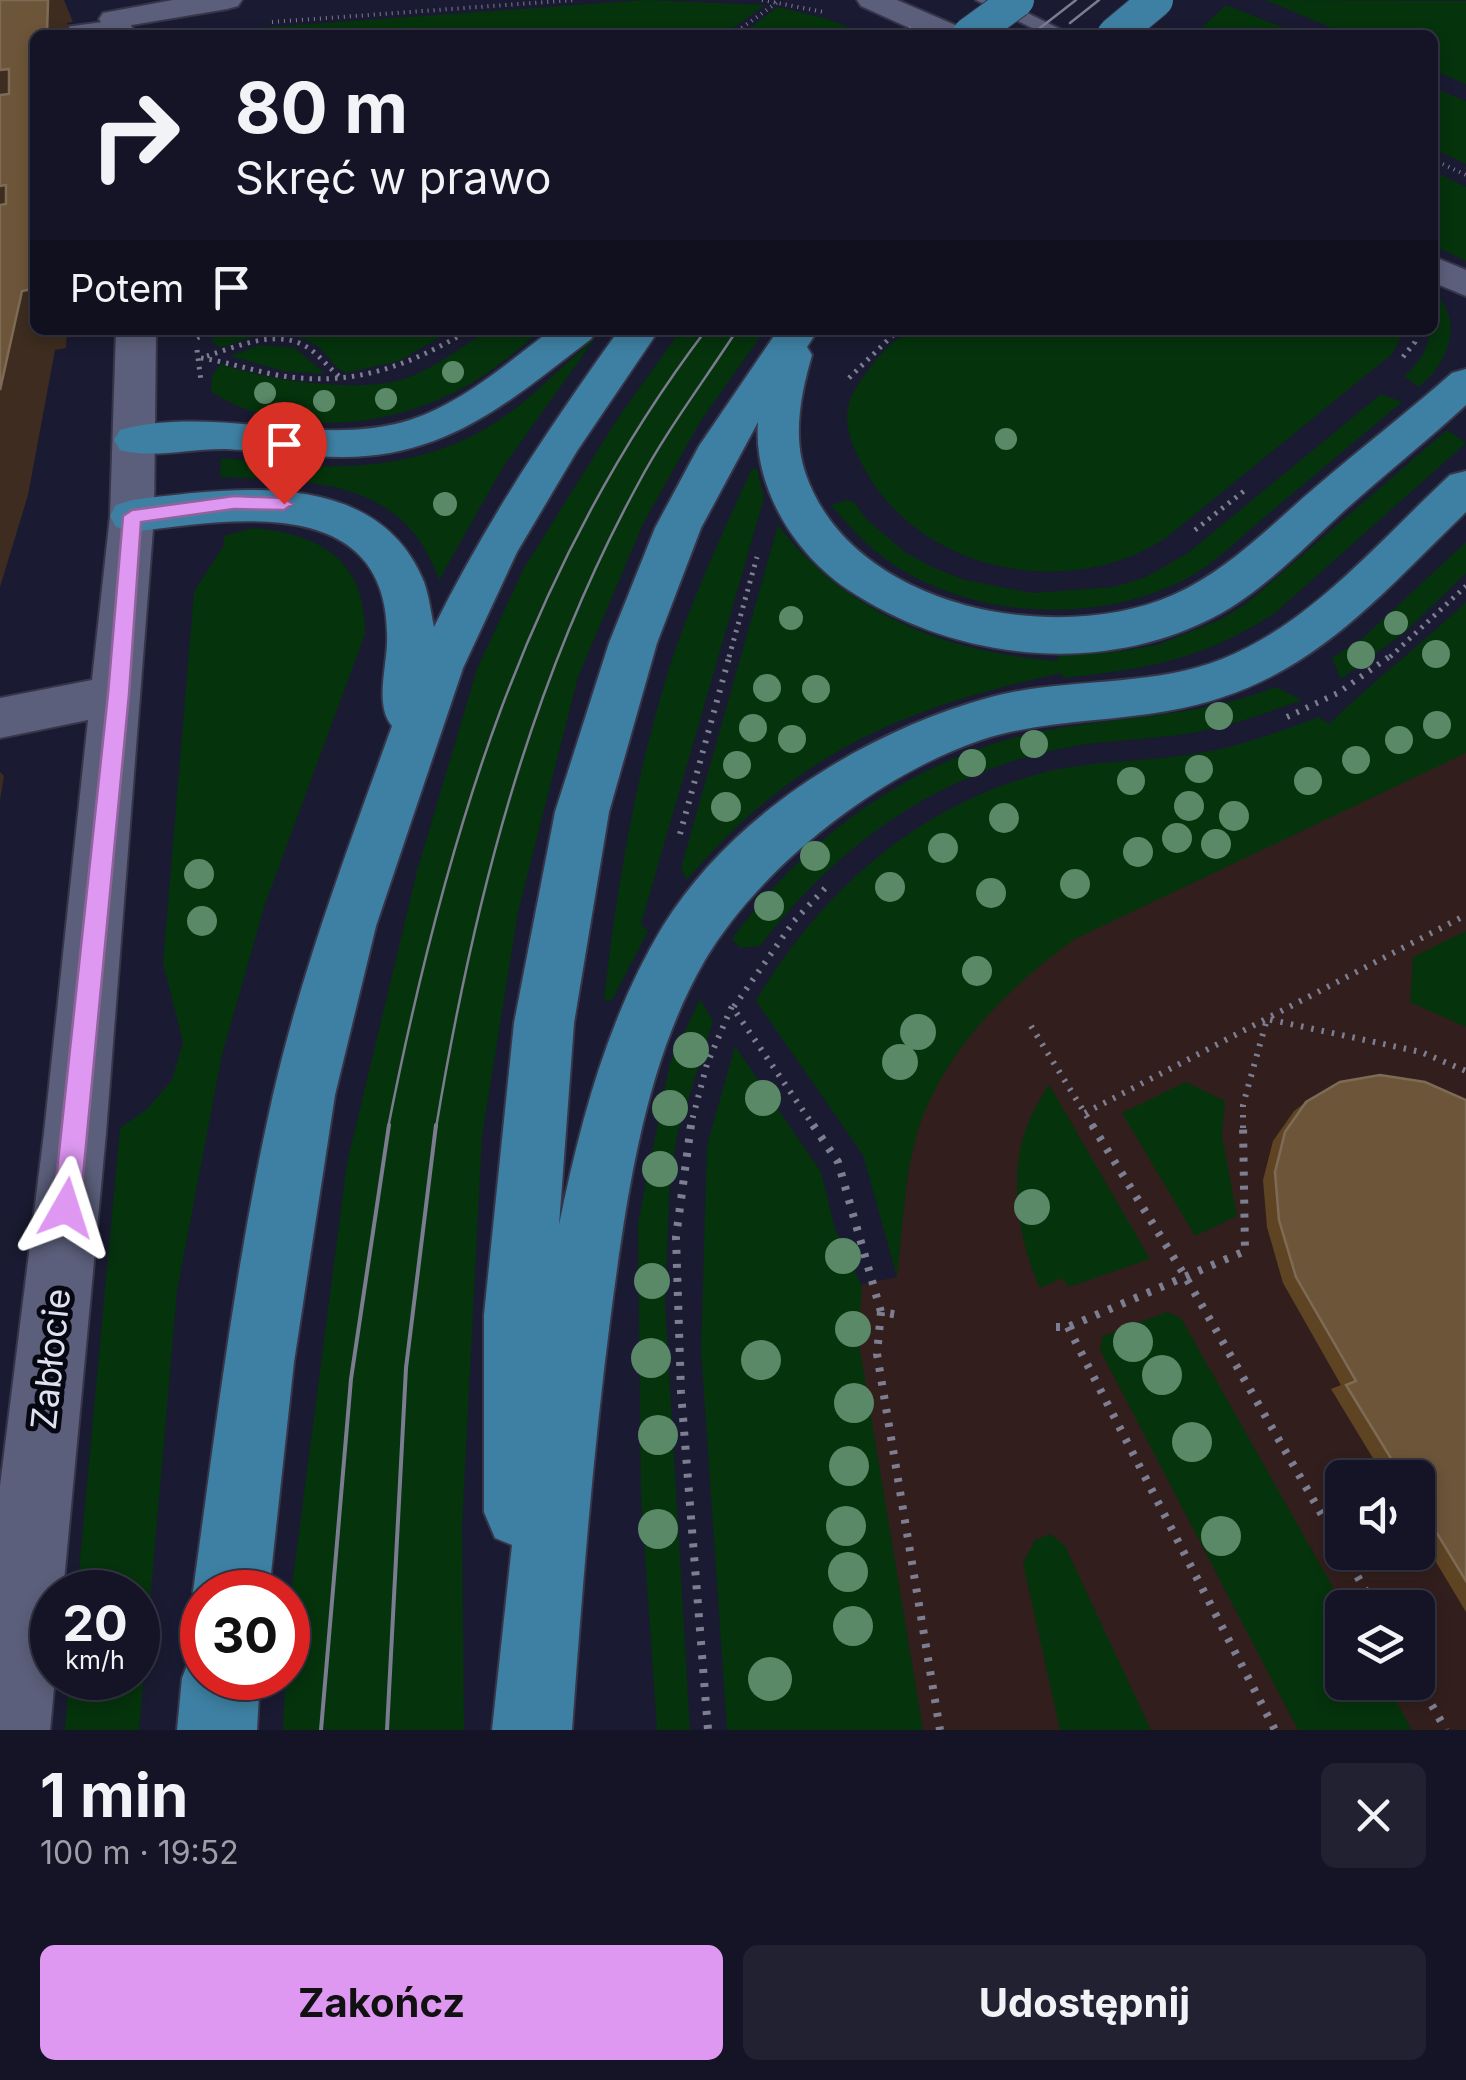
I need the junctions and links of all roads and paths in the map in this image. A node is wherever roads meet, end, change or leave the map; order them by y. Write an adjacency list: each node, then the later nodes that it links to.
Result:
1 (227, 0): 8 (street)
2 (574, 0): 9 (path)
3 (780, 0): 11 (path)
4 (872, 0): 12 (street)
5 (985, 0): 14 (lane)
6 (1017, 0): 13 (main road, bridge)
7 (1156, 0): 15 (main road, bridge)
8 (114, 21): 10 (street)
9 (267, 22)
10 (85, 30)
11 (739, 30)
12 (939, 30)
13 (976, 30)
14 (1051, 30)
15 (1120, 30)
16 (1438, 162): 17 (path)
17 (1466, 175)
18 (1438, 270): 19 (street)
19 (1466, 285)
20 (136, 335): 36 (street, Zabłocie)
21 (202, 335): 29 (path)
22 (460, 335): 32 (path)
23 (571, 335): 36 (main road)
24 (636, 335): 46 (main road)
25 (795, 335): 65 (main road)
26 (797, 335): 33 (main road)
27 (893, 335): 34 (path)
28 (1417, 335): 31 (path)
29 (191, 340)
30 (202, 358): 32 (path); 32 (path); 35 (path)
31 (1400, 360)
32 (340, 377)
33 (1466, 382)
34 (843, 386)
35 (200, 394)
36 (135, 440): 39 (street, Zabłocie)
37 (1256, 481): 40 (path)
38 (1466, 486): 65 (main road)
39 (132, 516): 43 (street, Zabłocie); 46 (main road)
40 (1194, 531)
41 (758, 552): 47 (path)
42 (1466, 586): 45 (path)
43 (118, 694): 44 (street); 63 (street, Zabłocie)
44 (0, 718)
45 (1271, 723)
46 (402, 764): 60 (main road)
47 (679, 837)
48 (838, 875): 51 (path)
49 (1466, 915): 52 (path)
50 (723, 993): 51 (path)
51 (733, 1008): 57 (path); 66 (path)
52 (1266, 1018): 54 (path); 55 (path); 56 (path)
53 (1031, 1026): 55 (path)
54 (1466, 1070)
55 (1085, 1113): 56 (path)
56 (1185, 1276): 59 (path); 68 (path)
57 (881, 1312): 58 (path); 67 (path)
58 (899, 1315)
59 (1325, 1520)
60 (234, 1570)
61 (220, 1700): 64 (main road)
62 (1429, 1700): 69 (path)
63 (10, 1730)
64 (218, 1730)
65 (528, 1730)
66 (708, 1730)
67 (940, 1730)
68 (1276, 1730)
69 (1446, 1730)

